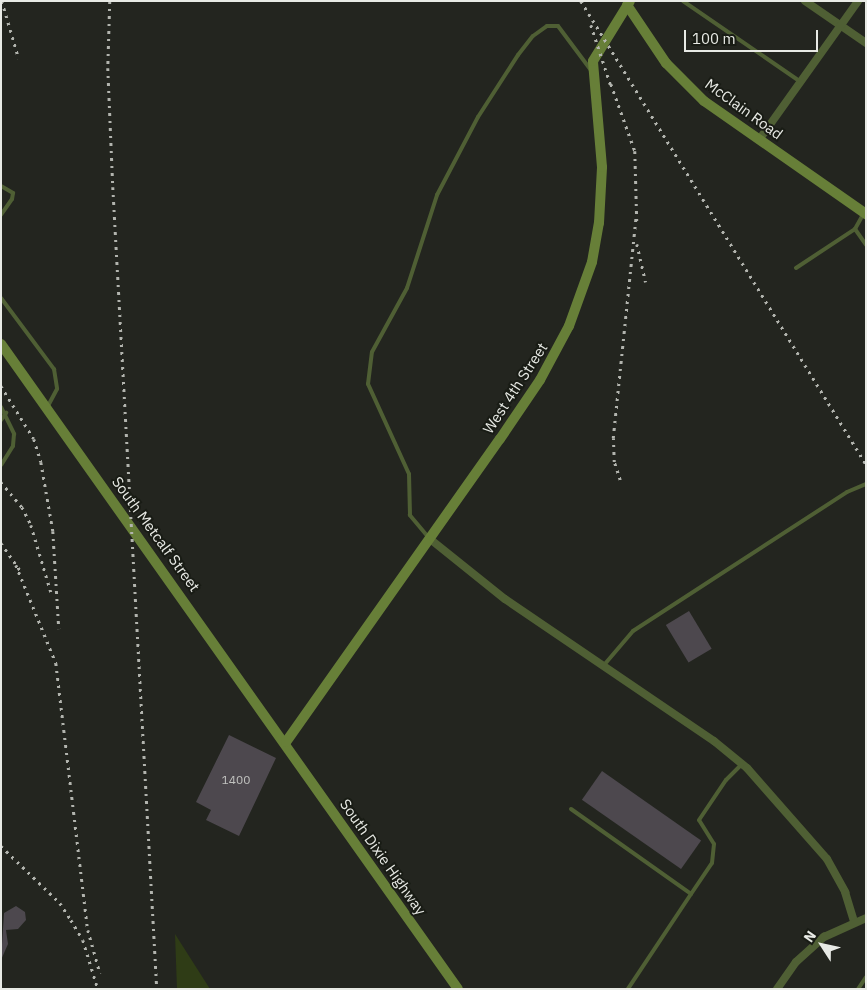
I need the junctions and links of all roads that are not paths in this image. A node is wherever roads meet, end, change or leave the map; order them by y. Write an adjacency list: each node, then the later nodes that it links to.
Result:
1 (683, 1): 8 (lane)
2 (805, 1): 5 (street)
3 (858, 1): 5 (street)
4 (629, 3): 7 (street, West 4th Street); 9 (street, McClain Road)
5 (841, 26): 6 (street); 8 (street)
6 (866, 43)
7 (592, 70): 24 (street, West 4th Street); 24 (lane)
8 (801, 82): 9 (street)
9 (759, 140): 11 (street, McClain Road)
10 (1, 186): 12 (lane)
11 (865, 214): 13 (lane)
12 (1, 215)
13 (855, 229): 14 (lane); 15 (lane)
14 (866, 245)
15 (796, 268)
16 (1, 298): 19 (lane)
17 (1, 344): 19 (street, South Metcalf Street)
18 (1, 407): 20 (lane)
19 (49, 412): 26 (street, South Metcalf Street)
20 (6, 413): 21 (lane); 22 (lane)
21 (1, 420)
22 (1, 465)
23 (866, 484): 25 (lane)
24 (430, 539): 25 (street); 26 (street, West 4th Street)
25 (603, 666): 27 (street)
26 (286, 742): 33 (street, South Dixie Highway)
27 (742, 764): 29 (lane); 31 (street)
28 (571, 809): 29 (lane)
29 (691, 894): 34 (lane)
30 (866, 918): 31 (street)
31 (854, 921): 35 (street)
32 (866, 977): 36 (lane)
33 (458, 989)
34 (628, 989)
35 (777, 989)
36 (858, 989)

